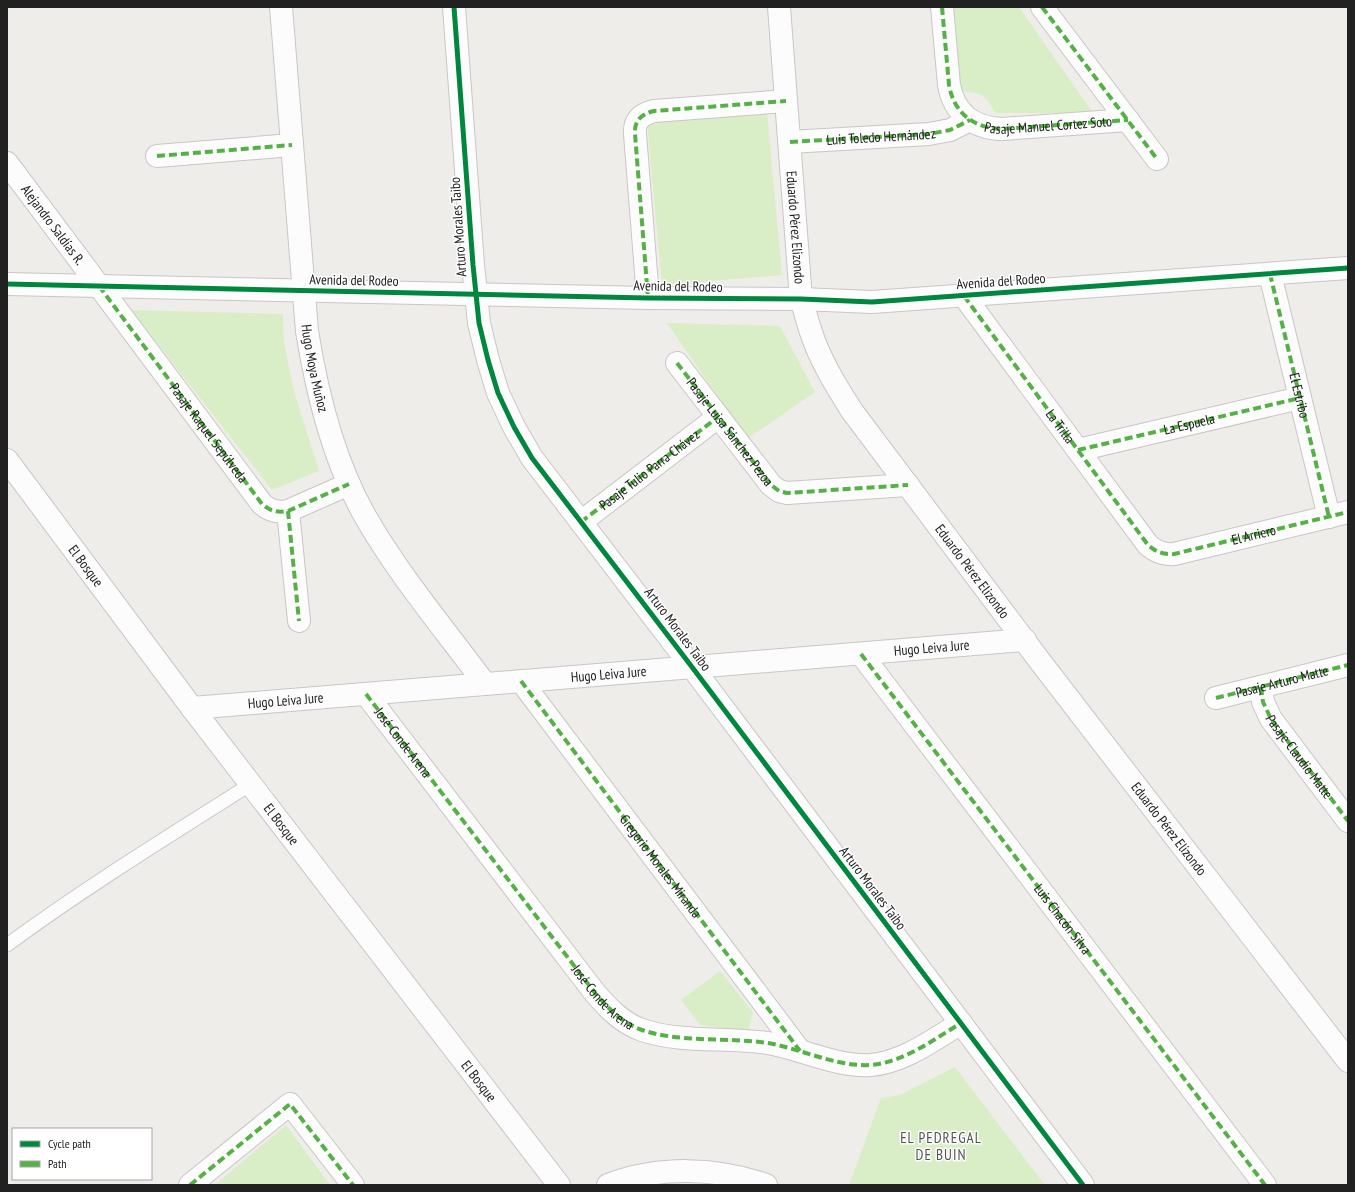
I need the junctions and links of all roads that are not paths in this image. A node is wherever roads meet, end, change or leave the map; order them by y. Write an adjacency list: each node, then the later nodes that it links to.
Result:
1 (281, 7): 10 (street, Hugo Moya Muñoz)
2 (454, 7): 19 (street, Arturo Morales Taibo)
3 (779, 7): 6 (street, Eduardo Pérez Elizondo)
4 (942, 7): 7 (street)
5 (1042, 7): 8 (street, Pasaje Manuel Cortez Soto)
6 (786, 101): 9 (street, Eduardo Pérez Elizondo); 21 (street)
7 (970, 120): 8 (street, Pasaje Manuel Cortez Soto); 9 (street, Luis Toledo Hernández)
8 (1128, 120): 12 (street, Pasaje Manuel Cortez Soto)
9 (790, 142): 22 (street, Eduardo Pérez Elizondo)
10 (292, 145): 11 (street); 18 (street, Hugo Moya Muñoz)
11 (157, 156)
12 (1157, 159)
13 (7, 163): 17 (street, Alejandro Saldías R.)
14 (1348, 268): 15 (street, Avenida del Rodeo)
15 (1270, 274): 20 (street, Avenida del Rodeo); 24 (street, El Estribo)
16 (7, 284): 17 (street, Avenida del Rodeo)
17 (99, 286): 18 (street, Avenida del Rodeo); 30 (street, Pasaje Raquel Sepúlveda)
18 (304, 291): 19 (street, Avenida del Rodeo); 28 (street, Hugo Moya Muñoz)
19 (475, 294): 21 (street, Avenida del Rodeo); 32 (street, Arturo Morales Taibo)
20 (964, 296): 22 (street, Avenida del Rodeo); 26 (street, La Trilla)
21 (648, 298): 22 (street, Avenida del Rodeo)
22 (801, 299): 29 (street, Eduardo Pérez Elizondo)
23 (677, 363): 25 (street, Pasaje Luisa Sánchez Pezoa)
24 (1300, 398): 26 (street, La Espuela); 31 (street, El Estribo)
25 (718, 417): 29 (street, Pasaje Luisa Sánchez Pezoa); 32 (street, Pasaje Tulio Parra Chávez)
26 (1078, 450): 33 (street, La Trilla)
27 (7, 460): 44 (street, El Bosque)
28 (349, 484): 30 (street, Pasaje Raquel Sepúlveda); 40 (street, Hugo Moya Muñoz)
29 (908, 485): 35 (street, Eduardo Pérez Elizondo)
30 (288, 511): 34 (street)
31 (1338, 514): 33 (street, El Arriero)
32 (581, 522): 38 (street, Arturo Morales Taibo)
33 (1160, 553)
34 (299, 620)
35 (1025, 640): 36 (street, Hugo Leiva Jure); 50 (street, Eduardo Pérez Elizondo)
36 (861, 654): 38 (street, Hugo Leiva Jure); 58 (street, Luis Chacón Silva)
37 (1348, 665): 41 (street, Pasaje Arturo Matte)
38 (692, 667): 39 (street, Hugo Leiva Jure); 48 (street, Arturo Morales Taibo)
39 (521, 681): 40 (street, Hugo Leiva Jure); 49 (street, Gregorio Morales Miranda)
40 (485, 684): 42 (street, Hugo Leiva Jure)
41 (1262, 687): 43 (street, Pasaje Arturo Matte); 46 (street, Pasaje Claudio Matte)
42 (366, 694): 44 (street, Hugo Leiva Jure); 49 (street, José Conde Arena)
43 (1216, 698)
44 (192, 708): 45 (street, El Bosque)
45 (251, 784): 47 (lane); 54 (street, El Bosque)
46 (1348, 821)
47 (7, 945)
48 (961, 1023): 49 (street, José Conde Arena); 57 (street, Arturo Morales Taibo)
49 (800, 1051)
50 (1348, 1061)
51 (761, 1183): 55 (street); 56 (street)
52 (190, 1185): 53 (street)
53 (353, 1185)
54 (559, 1185)
55 (608, 1185)
56 (723, 1185)
57 (1083, 1185)
58 (1265, 1185)

